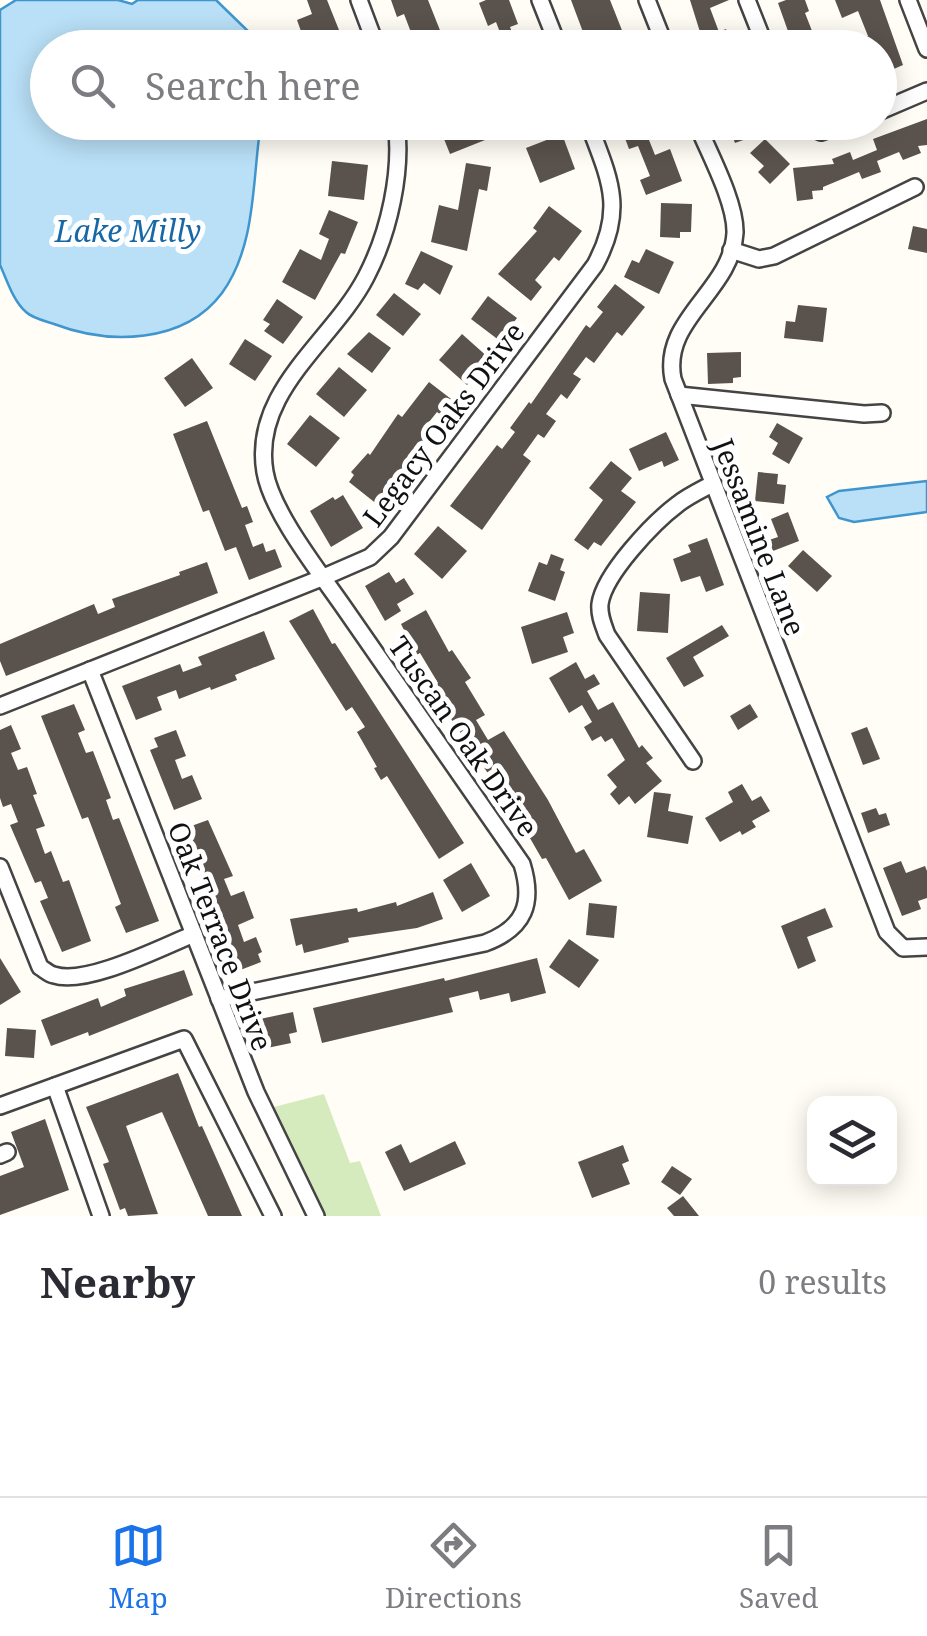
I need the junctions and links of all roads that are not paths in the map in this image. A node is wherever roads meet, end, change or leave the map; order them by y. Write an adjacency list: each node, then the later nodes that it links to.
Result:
1 (359, 0): 6 (street)
2 (540, 0): 7 (street)
3 (647, 0): 8 (street)
4 (748, 0): 9 (street)
5 (908, 0): 10 (street)
6 (370, 30)
7 (551, 30)
8 (659, 30)
9 (759, 30)
10 (927, 49)
11 (927, 91): 12 (street)
12 (897, 104)
13 (399, 140): 21 (street)
14 (595, 140): 21 (street, Legacy Oaks Drive)
15 (703, 140): 17 (street)
16 (914, 187): 17 (street)
17 (731, 250): 18 (street, Jessamine Lane)
18 (679, 395): 19 (street); 20 (street, Jessamine Lane)
19 (882, 413)
20 (712, 484): 24 (street); 27 (street, Jessamine Lane)
21 (324, 577): 22 (street, Legacy Oaks Drive); 28 (street, Tuscan Oak Drive)
22 (90, 670): 23 (street, Legacy Oaks Drive); 26 (street, Oak Terrace Drive)
23 (0, 706)
24 (693, 761)
25 (0, 868): 26 (street)
26 (194, 934): 28 (street, Oak Terrace Drive)
27 (927, 948)
28 (219, 1000): 33 (street, Oak Terrace Drive)
29 (55, 1086): 30 (street); 31 (street); 32 (street)
30 (0, 1106)
31 (101, 1216)
32 (273, 1216)
33 (316, 1216)

